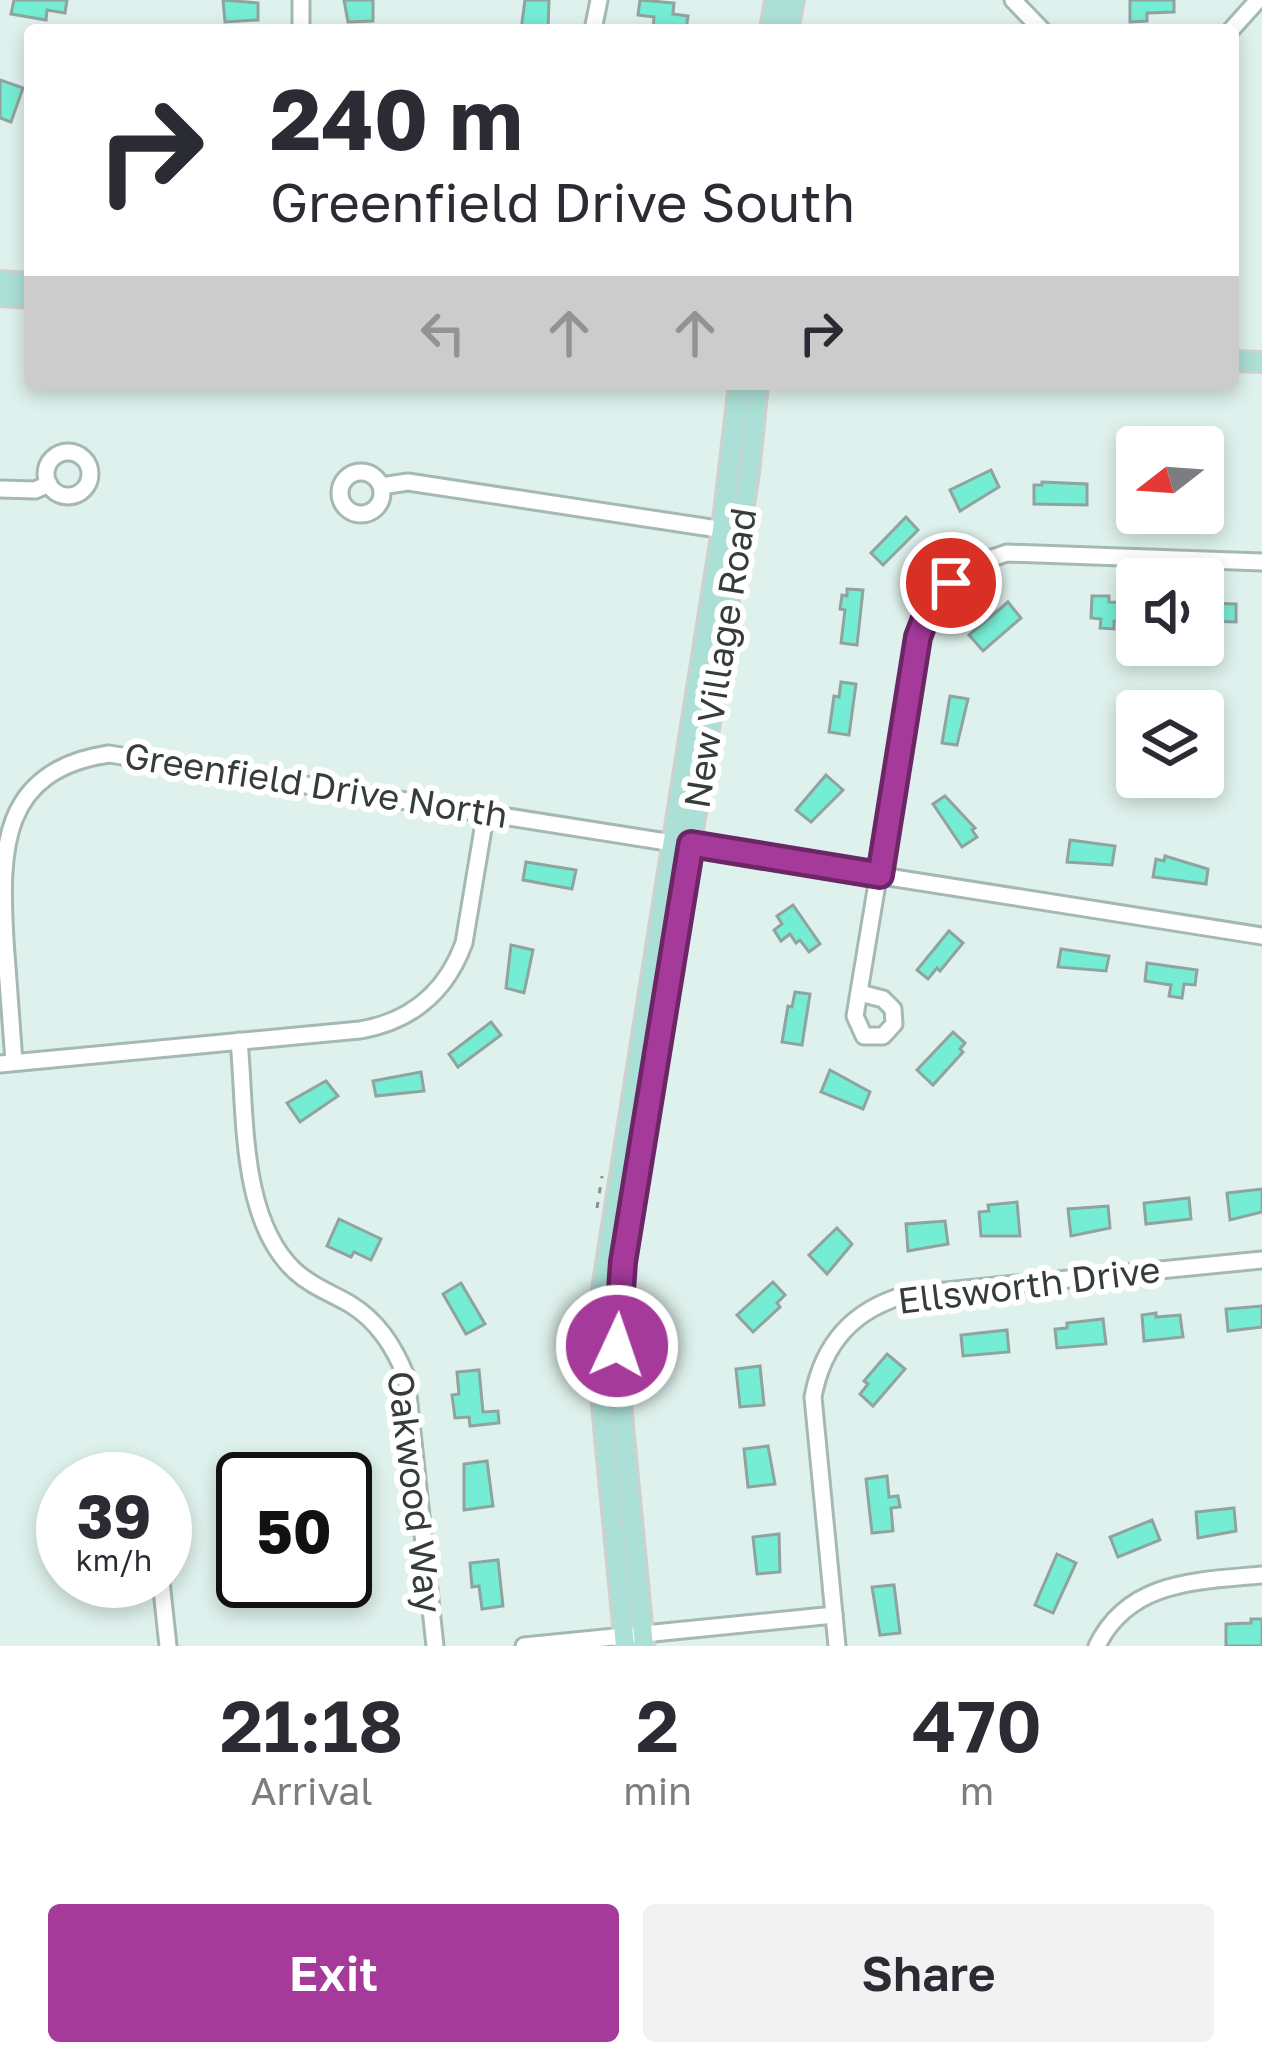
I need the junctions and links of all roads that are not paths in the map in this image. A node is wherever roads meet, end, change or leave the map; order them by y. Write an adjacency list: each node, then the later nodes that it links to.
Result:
1 (1013, 0): 3 (street)
2 (1258, 0): 4 (street)
3 (1036, 24)
4 (1236, 24)
5 (739, 390): 10 (main road, New Village Road)
6 (757, 390): 10 (main road, New Village Road)
7 (49, 484): 9 (street)
8 (381, 486): 10 (street)
9 (0, 489)
10 (731, 531): 13 (main road, New Village Road)
11 (1262, 562): 14 (street)
12 (486, 811): 13 (street, Greenfield Drive North); 17 (street); 18 (street, Greenfield Drive North)
13 (682, 842): 14 (street, Greenfield Drive North); 23 (main road, New Village Road)
14 (880, 875): 15 (street, Greenfield Drive North); 16 (street)
15 (1262, 936)
16 (860, 993)
17 (239, 1041): 18 (street); 25 (street, Oakwood Way)
18 (7, 1063)
19 (1262, 1260): 22 (street, Ellsworth Drive)
20 (1262, 1575): 28 (street)
21 (164, 1608): 24 (street)
22 (833, 1615): 23 (street); 27 (street, Ellsworth Drive)
23 (634, 1641): 26 (street)
24 (168, 1646)
25 (435, 1646)
26 (524, 1646)
27 (837, 1646)
28 (1097, 1646)

